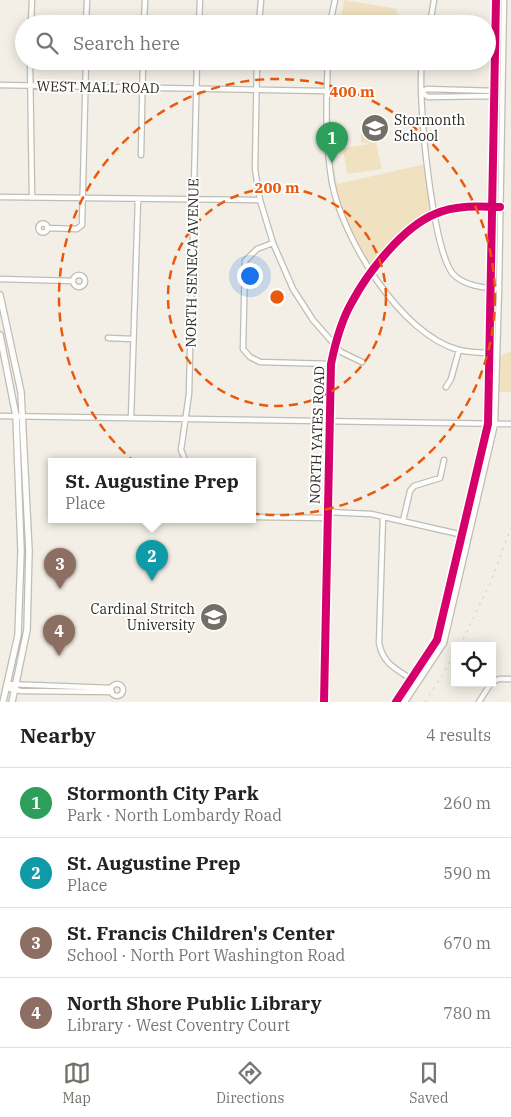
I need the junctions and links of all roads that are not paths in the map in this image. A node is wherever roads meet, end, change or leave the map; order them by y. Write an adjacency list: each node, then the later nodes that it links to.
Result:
1 (32, 0): 10 (street)
2 (87, 0): 11 (street)
3 (145, 0): 12 (street)
4 (200, 0): 13 (street)
5 (261, 0): 14 (street)
6 (335, 0): 15 (street)
7 (434, 0): 16 (street)
8 (496, 0): 17 (street)
9 (504, 0): 18 (street)
10 (31, 15)
11 (86, 15)
12 (144, 15)
13 (199, 15)
14 (260, 15)
15 (332, 15)
16 (432, 15)
17 (496, 31): 18 (street)
18 (504, 31): 20 (street)
19 (496, 63): 20 (street)
20 (503, 63): 38 (street)
21 (30, 70): 30 (street)
22 (86, 70): 31 (street)
23 (143, 70): 32 (street)
24 (197, 70): 33 (street, NORTH SENECA AVENUE)
25 (257, 70): 34 (street)
26 (327, 70): 36 (street)
27 (422, 70): 37 (street)
28 (495, 70): 35 (street)
29 (0, 85): 30 (street, WEST MALL ROAD)
30 (30, 86): 31 (street, WEST MALL ROAD); 46 (street)
31 (85, 87): 32 (street, WEST MALL ROAD); 47 (street)
32 (142, 88): 33 (street, WEST MALL ROAD); 44 (street)
33 (196, 88): 34 (street, WEST MALL ROAD); 49 (street, NORTH SENECA AVENUE)
34 (256, 90): 36 (street, WEST MALL ROAD); 50 (street)
35 (495, 90): 37 (street); 38 (street); 39 (street)
36 (326, 91): 58 (street)
37 (421, 92): 39 (street); 53 (street)
38 (502, 94): 39 (street); 41 (street)
39 (495, 96): 40 (street)
40 (494, 113): 41 (street); 42 (street)
41 (502, 114): 43 (street)
42 (494, 128): 43 (street); 51 (street)
43 (502, 129): 52 (street)
44 (141, 155)
45 (0, 196): 46 (street)
46 (32, 197): 47 (street)
47 (83, 198): 48 (street); 54 (street)
48 (138, 199): 49 (street); 67 (street)
49 (193, 199): 50 (street); 83 (street, NORTH SENECA AVENUE)
50 (260, 200): 57 (street)
51 (492, 207): 52 (street, NORTH YATES ROAD); 53 (street, NORTH YATES ROAD); 55 (street)
52 (500, 207): 56 (street)
53 (436, 214): 58 (street, NORTH YATES ROAD); 61 (street)
54 (48, 228)
55 (492, 240): 56 (street); 61 (street)
56 (500, 240): 62 (street)
57 (273, 243): 68 (street); 73 (street)
58 (371, 273): 68 (street, NORTH YATES ROAD); 69 (street)
59 (0, 280): 60 (street)
60 (73, 281)
61 (490, 289): 62 (street); 70 (street)
62 (499, 289): 71 (street)
63 (0, 295): 64 (main road)
64 (1, 308): 75 (main road)
65 (0, 335): 76 (main road)
66 (108, 338): 67 (street)
67 (133, 339): 82 (street)
68 (335, 344): 72 (street); 73 (street, NORTH YATES ROAD)
69 (459, 350): 70 (street); 74 (street)
70 (489, 353): 71 (street); 77 (street)
71 (497, 353): 78 (street)
72 (362, 362)
73 (331, 364): 84 (street, NORTH YATES ROAD)
74 (446, 387)
75 (21, 392): 76 (main road); 81 (main road)
76 (13, 393): 80 (main road)
77 (488, 394): 78 (street); 85 (street)
78 (497, 394): 86 (street)
79 (0, 416): 80 (street)
80 (16, 416): 81 (street); 101 (main road)
81 (23, 417): 82 (street); 102 (main road)
82 (131, 418): 83 (street)
83 (187, 419): 84 (street); 88 (street, NORTH SENECA AVENUE)
84 (329, 420): 85 (street); 90 (street, NORTH YATES ROAD)
85 (488, 424): 86 (street); 95 (street)
86 (494, 424): 87 (street); 96 (street)
87 (511, 424)
88 (184, 458)
89 (444, 460): 94 (street)
90 (327, 512): 92 (street); 93 (street, NORTH YATES ROAD)
91 (256, 516): 93 (street)
92 (383, 516): 94 (street); 97 (street)
93 (327, 518): 107 (street, NORTH YATES ROAD)
94 (403, 520): 95 (street)
95 (462, 535): 96 (street); 97 (street)
96 (469, 536): 100 (street)
97 (412, 679): 100 (street); 108 (street)
98 (511, 679): 99 (street)
99 (496, 681)
100 (419, 683): 109 (street)
101 (7, 686): 102 (street); 105 (main road)
102 (15, 687): 104 (street); 106 (main road)
103 (489, 687): 110 (street)
104 (112, 690)
105 (3, 702)
106 (12, 702)
107 (324, 702)
108 (396, 702)
109 (405, 702)
110 (479, 702)

